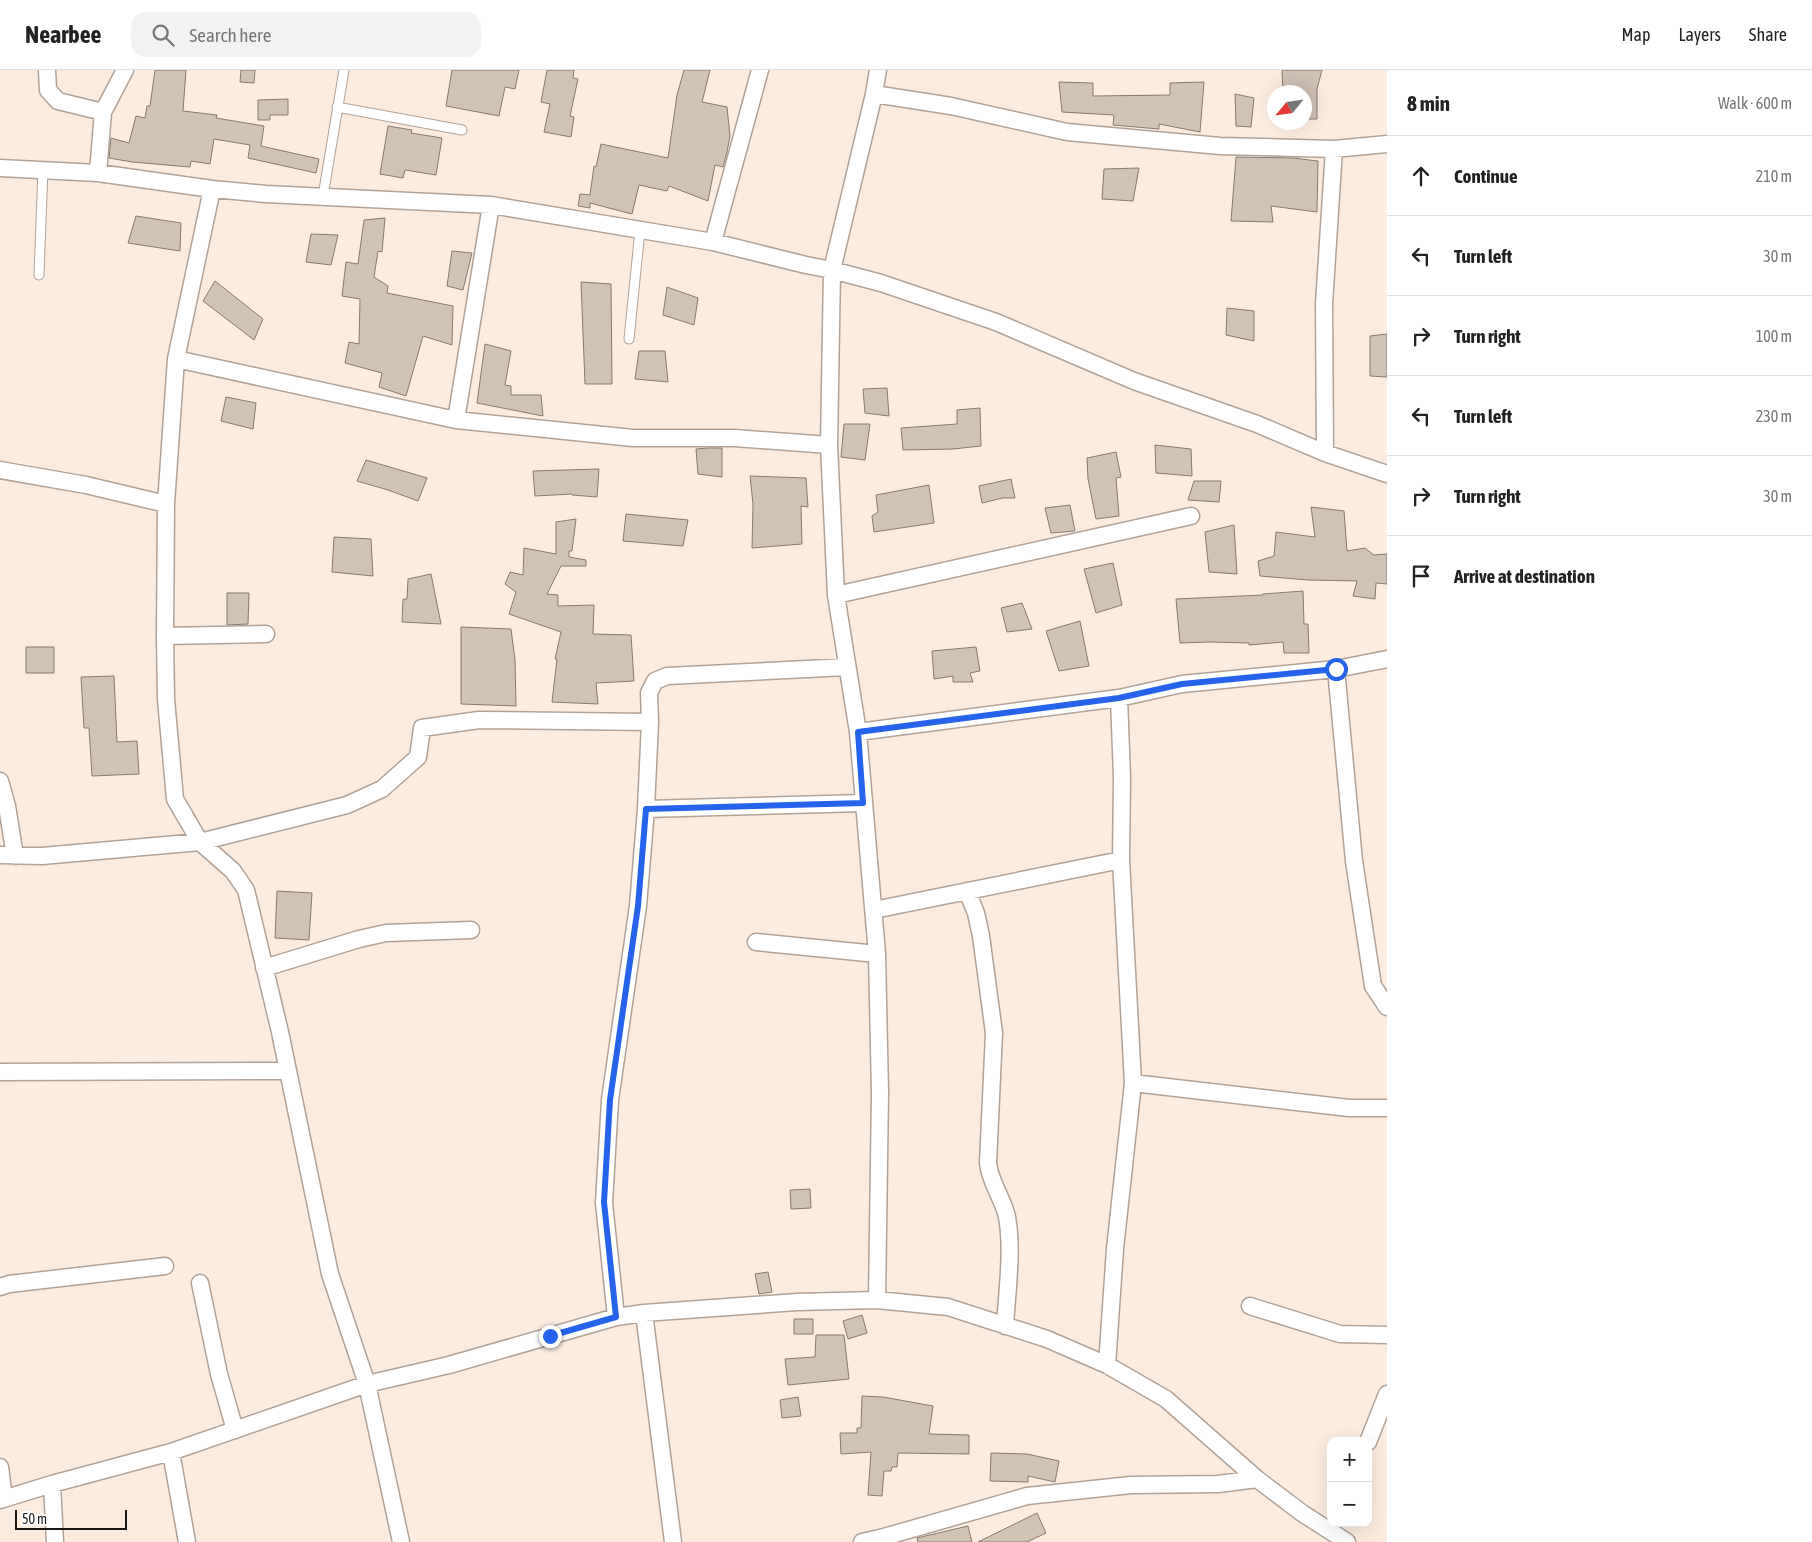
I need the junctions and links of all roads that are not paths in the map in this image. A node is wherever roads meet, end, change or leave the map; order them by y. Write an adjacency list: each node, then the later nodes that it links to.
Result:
1 (47, 70): 8 (street)
2 (125, 70): 8 (street)
3 (344, 70): 7 (lane)
4 (760, 70): 19 (street)
5 (878, 70): 6 (street)
6 (874, 94): 11 (street); 20 (street)
7 (337, 108): 9 (lane); 16 (lane)
8 (103, 112): 14 (street)
9 (462, 130)
10 (1387, 144): 11 (street)
11 (1334, 149): 26 (street)
12 (0, 168): 13 (street)
13 (44, 170): 14 (street); 21 (lane)
14 (98, 173): 15 (street)
15 (212, 189): 16 (street); 23 (street)
16 (323, 196): 17 (street)
17 (491, 205): 18 (street); 24 (street)
18 (640, 230): 19 (street); 22 (lane)
19 (713, 242): 20 (street)
20 (832, 270): 25 (street); 26 (street)
21 (39, 275)
22 (629, 339)
23 (176, 359): 24 (street); 29 (street)
24 (456, 420): 25 (street)
25 (829, 445): 31 (street)
26 (1325, 453): 28 (street)
27 (0, 470): 29 (street)
28 (1387, 474)
29 (166, 504): 33 (street)
30 (1191, 516): 31 (street)
31 (836, 595): 35 (street)
32 (266, 634): 33 (street)
33 (165, 636): 43 (street)
34 (1387, 660): 36 (street)
35 (847, 667): 38 (street); 39 (street)
36 (1336, 669): 37 (street); 52 (street)
37 (1119, 698): 39 (street); 45 (street)
38 (650, 722): 42 (street); 43 (street)
39 (858, 732): 41 (street)
40 (0, 781): 44 (street)
41 (863, 803): 42 (street); 47 (street)
42 (646, 809): 63 (street)
43 (200, 842): 44 (street); 51 (street)
44 (7, 856)
45 (1121, 860): 46 (street); 55 (street)
46 (967, 891): 47 (street); 64 (street)
47 (874, 910): 50 (street)
48 (471, 930): 51 (street)
49 (756, 942): 50 (street)
50 (876, 954): 60 (street)
51 (264, 968): 53 (street)
52 (1387, 1008)
53 (288, 1071): 54 (street); 67 (street)
54 (0, 1072)
55 (1133, 1083): 56 (street); 66 (street)
56 (1387, 1108)
57 (165, 1266): 59 (street)
58 (200, 1283): 69 (street)
59 (3, 1284)
60 (877, 1300): 62 (street); 64 (street)
61 (1250, 1306): 65 (street)
62 (644, 1313): 63 (street); 81 (street)
63 (616, 1317): 67 (street)
64 (1005, 1326): 66 (street)
65 (1387, 1335)
66 (1107, 1365): 73 (street)
67 (367, 1384): 69 (street); 80 (street)
68 (1387, 1394): 70 (street)
69 (235, 1430): 71 (street)
70 (1370, 1437)
71 (171, 1452): 74 (street); 79 (street)
72 (0, 1467): 75 (street)
73 (1257, 1478): 76 (street); 82 (street)
74 (52, 1484): 75 (street); 78 (street)
75 (2, 1500)
76 (1327, 1525)
77 (1330, 1527): 83 (street)
78 (54, 1542)
79 (187, 1542)
80 (401, 1542)
81 (673, 1542)
82 (862, 1542)
83 (1347, 1542)

